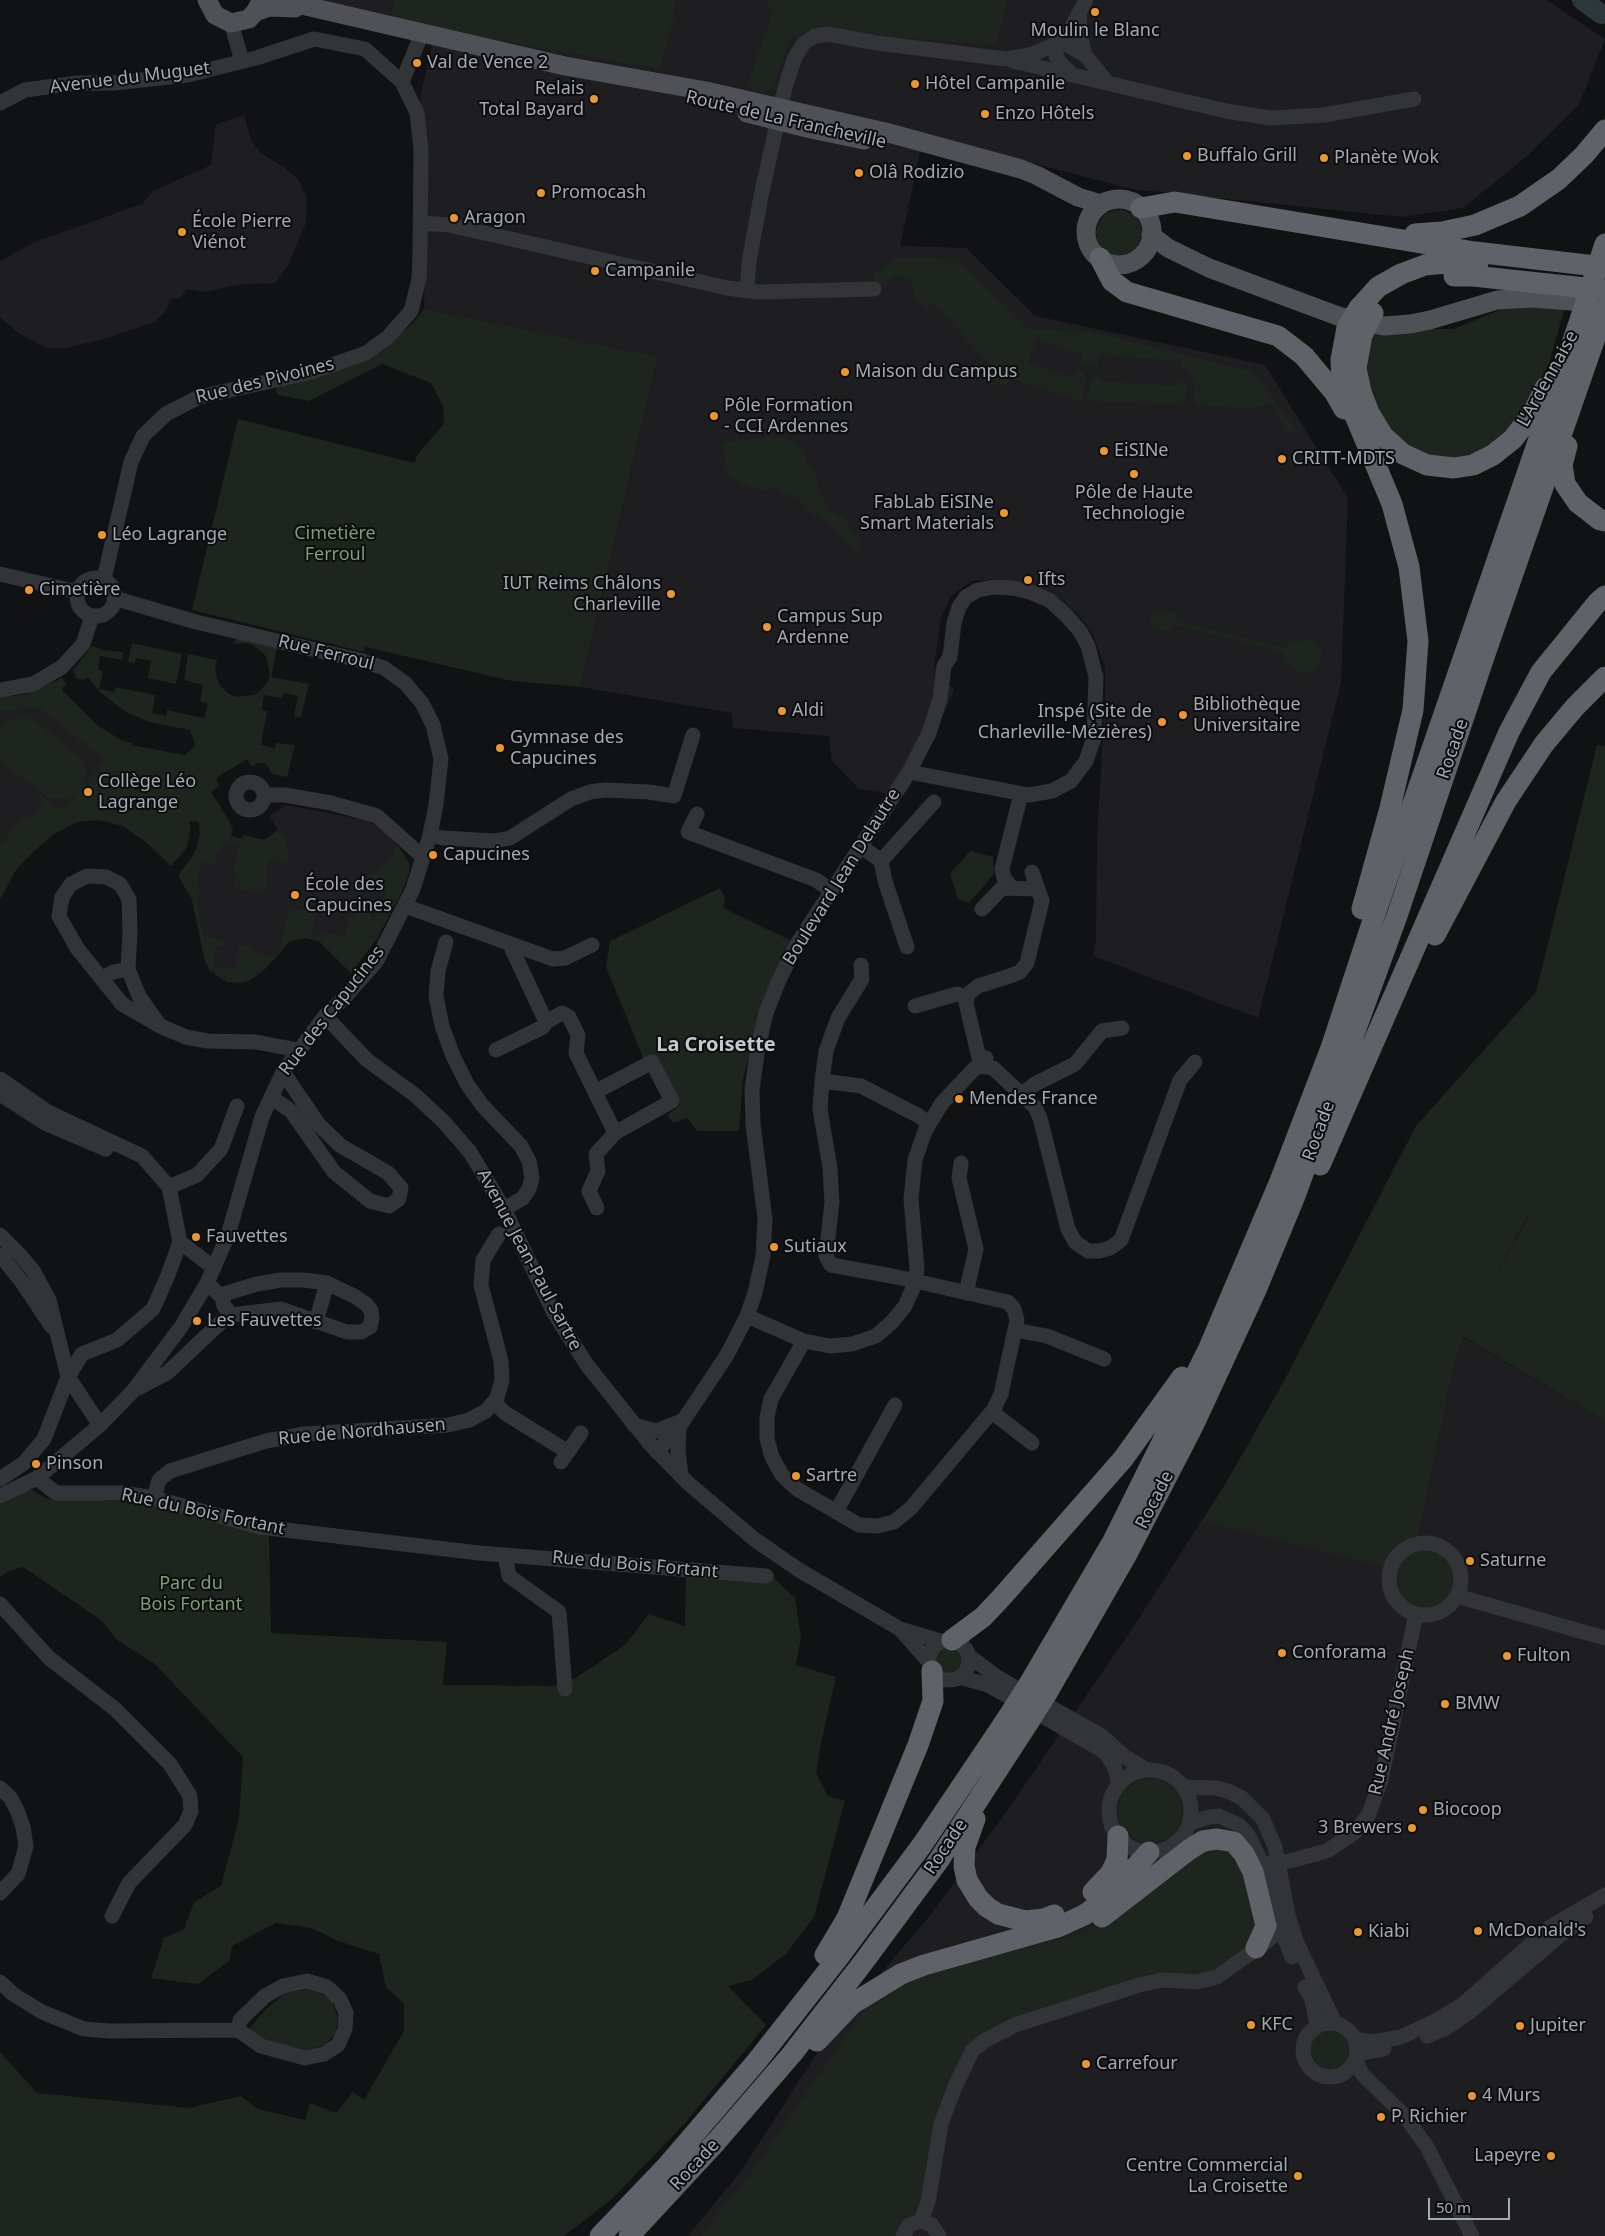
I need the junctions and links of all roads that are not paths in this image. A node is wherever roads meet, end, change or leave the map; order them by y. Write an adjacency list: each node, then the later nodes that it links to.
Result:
1 (207, 0): 6 (main road)
2 (280, 0): 5 (main road)
3 (258, 6): 5 (main road); 6 (main road)
4 (1083, 6): 8 (street); 9 (street)
5 (341, 15): 7 (main road, Route de La Francheville)
6 (231, 23): 11 (street)
7 (422, 33): 14 (street); 17 (main road, Route de La Francheville)
8 (1056, 44): 9 (street); 10 (street); 12 (street)
9 (1085, 55): 13 (street)
10 (1006, 60): 12 (street); 17 (street)
11 (242, 61): 14 (street, Avenue du Muguet); 16 (street, Avenue du Muguet)
12 (1071, 73): 13 (street)
13 (1106, 81): 15 (street)
14 (402, 82): 22 (street, Avenue du Muguet)
15 (1414, 99)
16 (0, 103)
17 (779, 114): 19 (main road, Route de La Francheville); 34 (street)
18 (1605, 130): 24 (highway)
19 (1063, 191): 20 (main road, Route de La Francheville); 23 (main road, Route de La Francheville)
20 (1101, 204): 21 (main road); 23 (main road)
21 (1141, 208): 24 (highway); 25 (main road)
22 (421, 223): 34 (street); 43 (street, Rue des Pivoines)
23 (1086, 227): 28 (main road)
24 (1347, 232): 30 (highway)
25 (1152, 235): 27 (main road); 29 (main road)
26 (1605, 244): 37 (highway, L'Ardennaise, bridge)
27 (1141, 256): 28 (main road); 29 (main road)
28 (1100, 258): 40 (highway)
29 (1192, 261): 35 (main road)
30 (1605, 267)
31 (1605, 278): 36 (highway)
32 (874, 289): 34 (street)
33 (1605, 290): 36 (highway)
34 (747, 291)
35 (1605, 304)
36 (1366, 310): 38 (highway, bridge)
37 (1594, 321): 38 (highway, L'Ardennaise); 39 (highway, L'Ardennaise); 79 (highway)
38 (1354, 331): 40 (highway)
39 (1580, 383): 41 (highway); 109 (highway, Rocade)
40 (1368, 448): 79 (highway)
41 (1605, 521)
42 (0, 574): 44 (street)
43 (104, 579): 44 (street); 46 (street)
44 (78, 592): 47 (street)
45 (1605, 596): 95 (highway)
46 (114, 598): 47 (street); 56 (street, Rue Ferroul)
47 (92, 616): 49 (street)
48 (1605, 677): 95 (highway)
49 (0, 690)
50 (693, 735): 56 (street)
51 (910, 772): 52 (street); 52 (street, Boulevard Jean Delautre); 57 (street, Boulevard Jean Delautre)
52 (1021, 794): 61 (street)
53 (264, 795): 58 (street)
54 (934, 802): 59 (street)
55 (697, 814): 63 (street)
56 (430, 835): 58 (street, Rue des Capucines)
57 (861, 846): 59 (street); 63 (street, Boulevard Jean Delautre)
58 (423, 857): 64 (street, Rue des Capucines)
59 (881, 861): 69 (street)
60 (1032, 872): 62 (street)
61 (1012, 888): 62 (street); 65 (street)
62 (1038, 888): 73 (street)
63 (832, 891): 115 (street, Boulevard Jean Delautre)
64 (405, 906): 67 (street); 75 (street, Rue des Capucines)
65 (982, 909)
66 (446, 942): 99 (street)
67 (512, 945): 68 (street); 76 (street)
68 (592, 945)
69 (907, 947)
70 (860, 965): 87 (street)
71 (128, 969): 72 (street); 72 (street); 77 (street)
72 (102, 979): 77 (street)
73 (967, 998): 74 (street); 84 (street)
74 (915, 1006)
75 (324, 1016): 80 (street, Rue des Capucines); 99 (street, Avenue Jean-Paul Sartre)
76 (546, 1022): 81 (street); 88 (street)
77 (160, 1026): 80 (street)
78 (1122, 1028): 90 (street)
79 (1331, 1048): 112 (highway)
80 (298, 1050): 85 (street, Rue des Capucines)
81 (496, 1050)
82 (989, 1052): 84 (street)
83 (1194, 1062): 90 (street)
84 (982, 1066): 90 (street); 93 (street)
85 (282, 1072): 91 (street, Rue des Capucines); 91 (street)
86 (0, 1079): 97 (street)
87 (822, 1081): 93 (street); 105 (street)
88 (595, 1092): 94 (street); 94 (street)
89 (0, 1094): 97 (street)
90 (1022, 1094)
91 (271, 1097): 104 (street, Rue des Capucines)
92 (237, 1106): 97 (street)
93 (929, 1124): 105 (street)
94 (615, 1134): 98 (street)
95 (1327, 1150): 109 (highway)
96 (961, 1163): 110 (street)
97 (169, 1187): 102 (street)
98 (597, 1208)
99 (504, 1209): 128 (street, Avenue Jean-Paul Sartre)
100 (498, 1234): 123 (street)
101 (0, 1235): 118 (street)
102 (180, 1242): 104 (street); 121 (street)
103 (0, 1255): 118 (street)
104 (214, 1268): 106 (street, Rue des Capucines)
105 (914, 1281): 110 (street); 119 (street)
106 (207, 1283): 111 (street); 122 (street, Rue des Capucines)
107 (326, 1283): 108 (street); 116 (street); 116 (street)
108 (248, 1288): 111 (street); 113 (street)
109 (1256, 1290): 150 (highway, Rocade)
110 (966, 1293): 117 (street)
111 (222, 1297): 114 (street)
112 (1226, 1310): 145 (highway); 150 (highway)
113 (250, 1312): 114 (street); 116 (street)
114 (232, 1314): 122 (street)
115 (747, 1316): 119 (street); 126 (street, Boulevard Jean Delautre)
116 (316, 1322)
117 (1015, 1330): 120 (street); 125 (street)
118 (58, 1336): 121 (street)
119 (804, 1341): 137 (street)
120 (1104, 1359)
121 (68, 1377): 127 (street); 134 (street)
122 (133, 1391): 127 (street, Rue des Capucines)
123 (494, 1402): 129 (street); 136 (street, Rue de Nordhausen)
124 (895, 1405): 137 (street)
125 (992, 1412): 130 (street); 137 (street)
126 (681, 1424): 128 (street); 131 (street, Boulevard Jean Delautre); 132 (street)
127 (100, 1425): 133 (street, Rue des Capucines)
128 (634, 1425): 131 (street, Avenue Jean-Paul Sartre)
129 (581, 1433)
130 (1032, 1443)
131 (657, 1452): 132 (street, Avenue Jean-Paul Sartre)
132 (681, 1476): 143 (street, Avenue Jean-Paul Sartre)
133 (37, 1478): 135 (street); 136 (street, Rue du Bois Fortant)
134 (0, 1479)
135 (0, 1496)
136 (154, 1498): 138 (street, Rue du Bois Fortant)
137 (836, 1512)
138 (505, 1555): 139 (street, Rue du Bois Fortant); 149 (street)
139 (766, 1576)
140 (1457, 1596): 142 (street); 142 (street); 144 (street)
141 (0, 1604): 165 (street)
142 (1416, 1614): 160 (street, Rue André Joseph)
143 (900, 1629): 145 (street, Avenue Jean-Paul Sartre); 147 (street, Avenue Jean-Paul Sartre)
144 (1605, 1638)
145 (946, 1641): 146 (street); 147 (street)
146 (969, 1656): 148 (street); 152 (street)
147 (931, 1666): 148 (street); 174 (highway)
148 (959, 1677): 153 (street)
149 (565, 1688)
150 (1038, 1688): 151 (highway, bridge)
151 (1020, 1717): 157 (highway); 174 (highway); 177 (highway, Rocade)
152 (1147, 1770): 153 (street); 154 (street)
153 (1119, 1784): 157 (street)
154 (1184, 1787): 156 (street); 160 (street)
155 (0, 1788): 161 (street)
156 (1190, 1823): 158 (street); 159 (street)
157 (1118, 1836): 158 (street)
158 (1149, 1852): 166 (highway)
159 (1262, 1863): 160 (street, Rue André Joseph); 164 (street)
160 (1278, 1864): 170 (street)
161 (0, 1893)
162 (1605, 1895): 169 (street)
163 (1605, 1906): 169 (street)
164 (1275, 1915): 167 (street); 171 (street)
165 (112, 1916)
166 (1019, 1938): 167 (highway); 177 (highway)
167 (1256, 1948): 178 (street)
168 (0, 1982): 172 (street)
169 (1466, 2008): 173 (street)
170 (1335, 2023): 171 (street); 173 (street)
171 (1317, 2026): 175 (street)
172 (238, 2030): 172 (street)
173 (1356, 2051): 175 (street); 176 (street)
174 (757, 2061): 179 (highway)
175 (1343, 2074): 176 (street)
176 (1376, 2088): 183 (street)
177 (716, 2142): 180 (highway, Rocade)
178 (921, 2221): 181 (street); 182 (street)
179 (600, 2236)
180 (629, 2236)
181 (903, 2236)
182 (939, 2236)
183 (1472, 2236)

